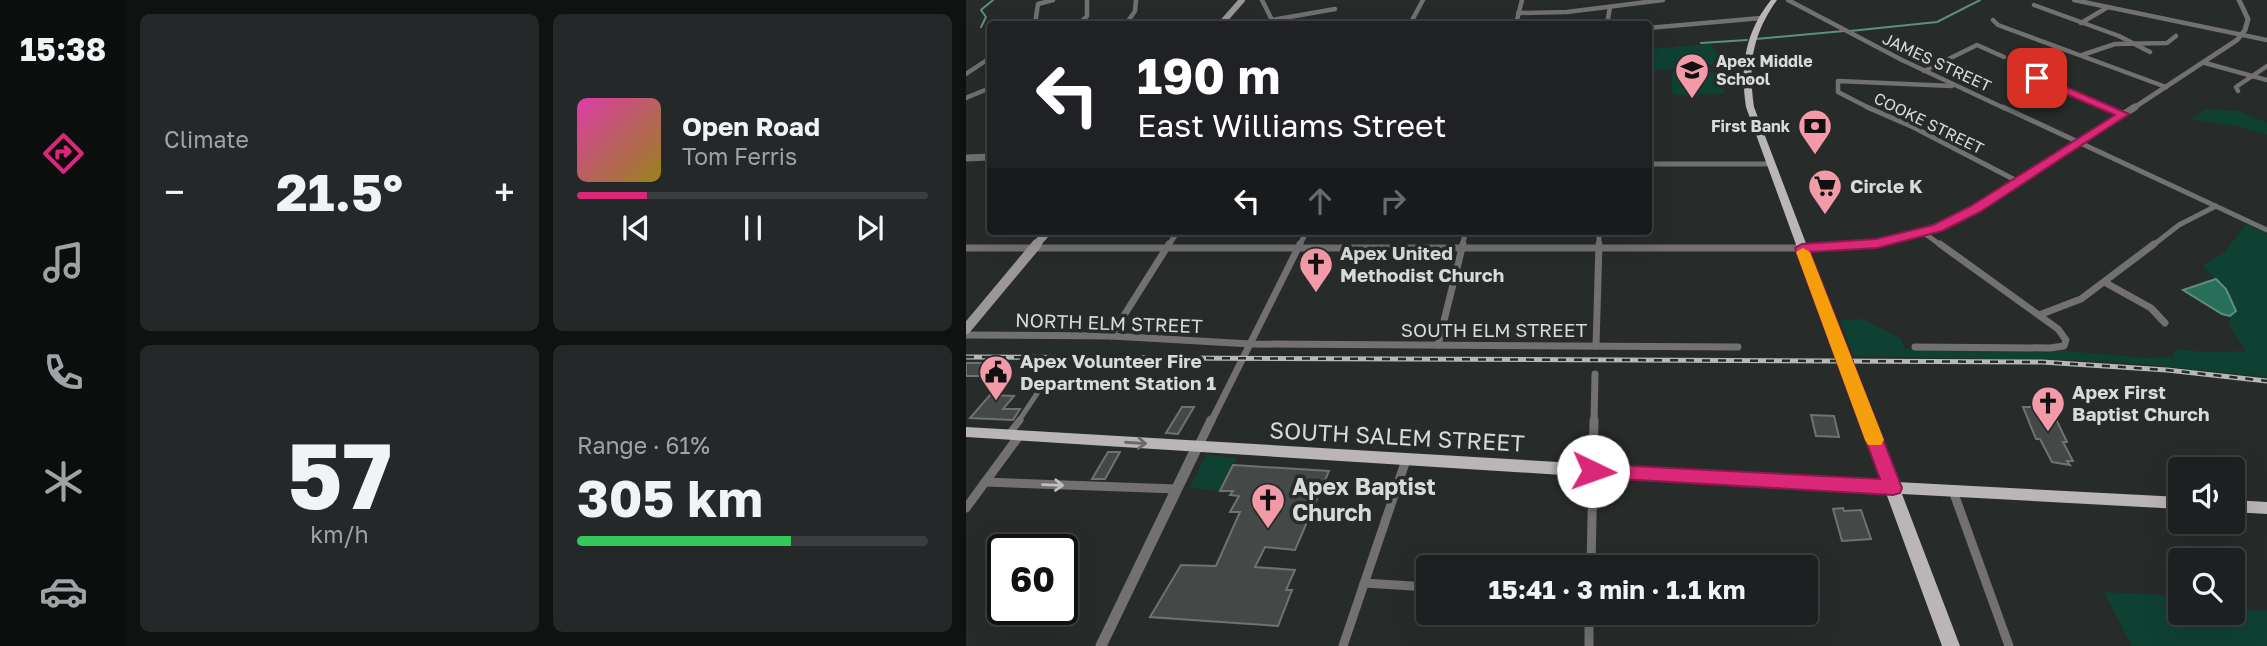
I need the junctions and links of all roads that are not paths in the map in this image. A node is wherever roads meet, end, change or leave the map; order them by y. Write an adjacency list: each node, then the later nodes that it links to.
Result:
1 (1053, 0): 20 (street)
2 (1087, 0): 21 (street)
3 (1136, 0): 22 (street)
4 (1242, 0): 23 (main road)
5 (1262, 0): 24 (street)
6 (1423, 0): 26 (street)
7 (1522, 0): 17 (street)
8 (1663, 0): 14 (street)
9 (1774, 0): 18 (main road)
10 (1788, 0): 43 (street, JAMES STREET)
11 (2074, 0): 15 (street)
12 (2239, 0): 31 (street)
13 (2034, 5): 29 (street)
14 (1611, 7): 17 (street); 28 (street)
15 (2108, 7): 29 (street); 31 (street)
16 (1335, 9): 25 (street)
17 (1518, 13): 27 (street)
18 (1762, 18): 30 (street); 58 (main road)
19 (1993, 20): 36 (street)
20 (1036, 21)
21 (1082, 21)
22 (1128, 21)
23 (1224, 21)
24 (1272, 21)
25 (1278, 21)
26 (1412, 21)
27 (1517, 21)
28 (1608, 21)
29 (2081, 23): 34 (street)
30 (1652, 28)
31 (2243, 35): 33 (street); 40 (street)
32 (2176, 36): 34 (street)
33 (2267, 40)
34 (2131, 43): 35 (street); 36 (street)
35 (2150, 52)
36 (2081, 55): 49 (street)
37 (2004, 57): 39 (street)
38 (987, 60): 44 (street)
39 (1942, 62): 42 (street); 43 (street)
40 (2204, 63): 45 (street); 49 (street)
41 (2267, 66): 45 (street)
42 (1966, 69)
43 (1924, 71): 48 (street, JAMES STREET)
44 (966, 74)
45 (2252, 77): 47 (street); 51 (street)
46 (2037, 78): 53 (street)
47 (2267, 80)
48 (1957, 86): 54 (street, JAMES STREET); 59 (street, COOKE STREET)
49 (2166, 87): 53 (street)
50 (987, 89): 52 (street)
51 (2238, 91)
52 (966, 98)
53 (2123, 114): 54 (street)
54 (2080, 143): 59 (street); 60 (street, JAMES STREET)
55 (987, 157): 56 (street)
56 (966, 158)
57 (1652, 164): 58 (street)
58 (1769, 164): 74 (main road)
59 (2019, 182): 62 (street)
60 (2216, 206): 61 (street, JAMES STREET); 75 (street)
61 (2267, 230)
62 (1924, 233): 74 (street); 76 (street)
63 (1045, 235): 68 (main road)
64 (1176, 235): 69 (street)
65 (1305, 235): 72 (street)
66 (1465, 235): 70 (street)
67 (1599, 235): 73 (street)
68 (1035, 247): 69 (street); 71 (street); 78 (main road)
69 (1168, 247): 72 (street); 80 (street)
70 (1462, 247): 72 (street); 73 (street); 82 (street)
71 (966, 248)
72 (1299, 248): 81 (street)
73 (1598, 248): 74 (street); 83 (street)
74 (1802, 248): 94 (main road)
75 (2106, 283): 76 (street); 77 (street)
76 (2039, 315): 85 (street)
77 (2165, 323)
78 (966, 329)
79 (966, 335): 80 (street, NORTH ELM STREET)
80 (1111, 336): 81 (street, NORTH ELM STREET)
81 (1251, 344): 82 (street, SOUTH ELM STREET); 90 (street)
82 (1438, 345): 83 (street, SOUTH ELM STREET)
83 (1596, 346): 84 (street, SOUTH ELM STREET)
84 (1738, 347)
85 (1914, 347)
86 (1595, 374): 92 (street)
87 (1046, 380): 89 (street)
88 (966, 432): 89 (main road, SOUTH SALEM STREET)
89 (1013, 435): 90 (main road, SOUTH SALEM STREET, one-way to 90); 93 (street)
90 (1197, 447): 91 (main road, SOUTH SALEM STREET); 95 (street)
91 (1406, 460): 92 (main road, SOUTH SALEM STREET); 102 (street)
92 (1593, 471): 94 (main road, SOUTH SALEM STREET); 101 (street)
93 (985, 482): 95 (street, one-way to 95); 99 (street)
94 (1893, 488): 96 (main road, SOUTH SALEM STREET); 108 (main road)
95 (1177, 489): 105 (street)
96 (1953, 491): 97 (main road, SOUTH SALEM STREET); 109 (street)
97 (2168, 502)
98 (2245, 507): 100 (main road)
99 (966, 508)
100 (2267, 508)
101 (1591, 555)
102 (1364, 583): 103 (street); 106 (street)
103 (1416, 586)
104 (1589, 625): 107 (street)
105 (1101, 646)
106 (1343, 646)
107 (1589, 646)
108 (1951, 646)
109 (2009, 646)

